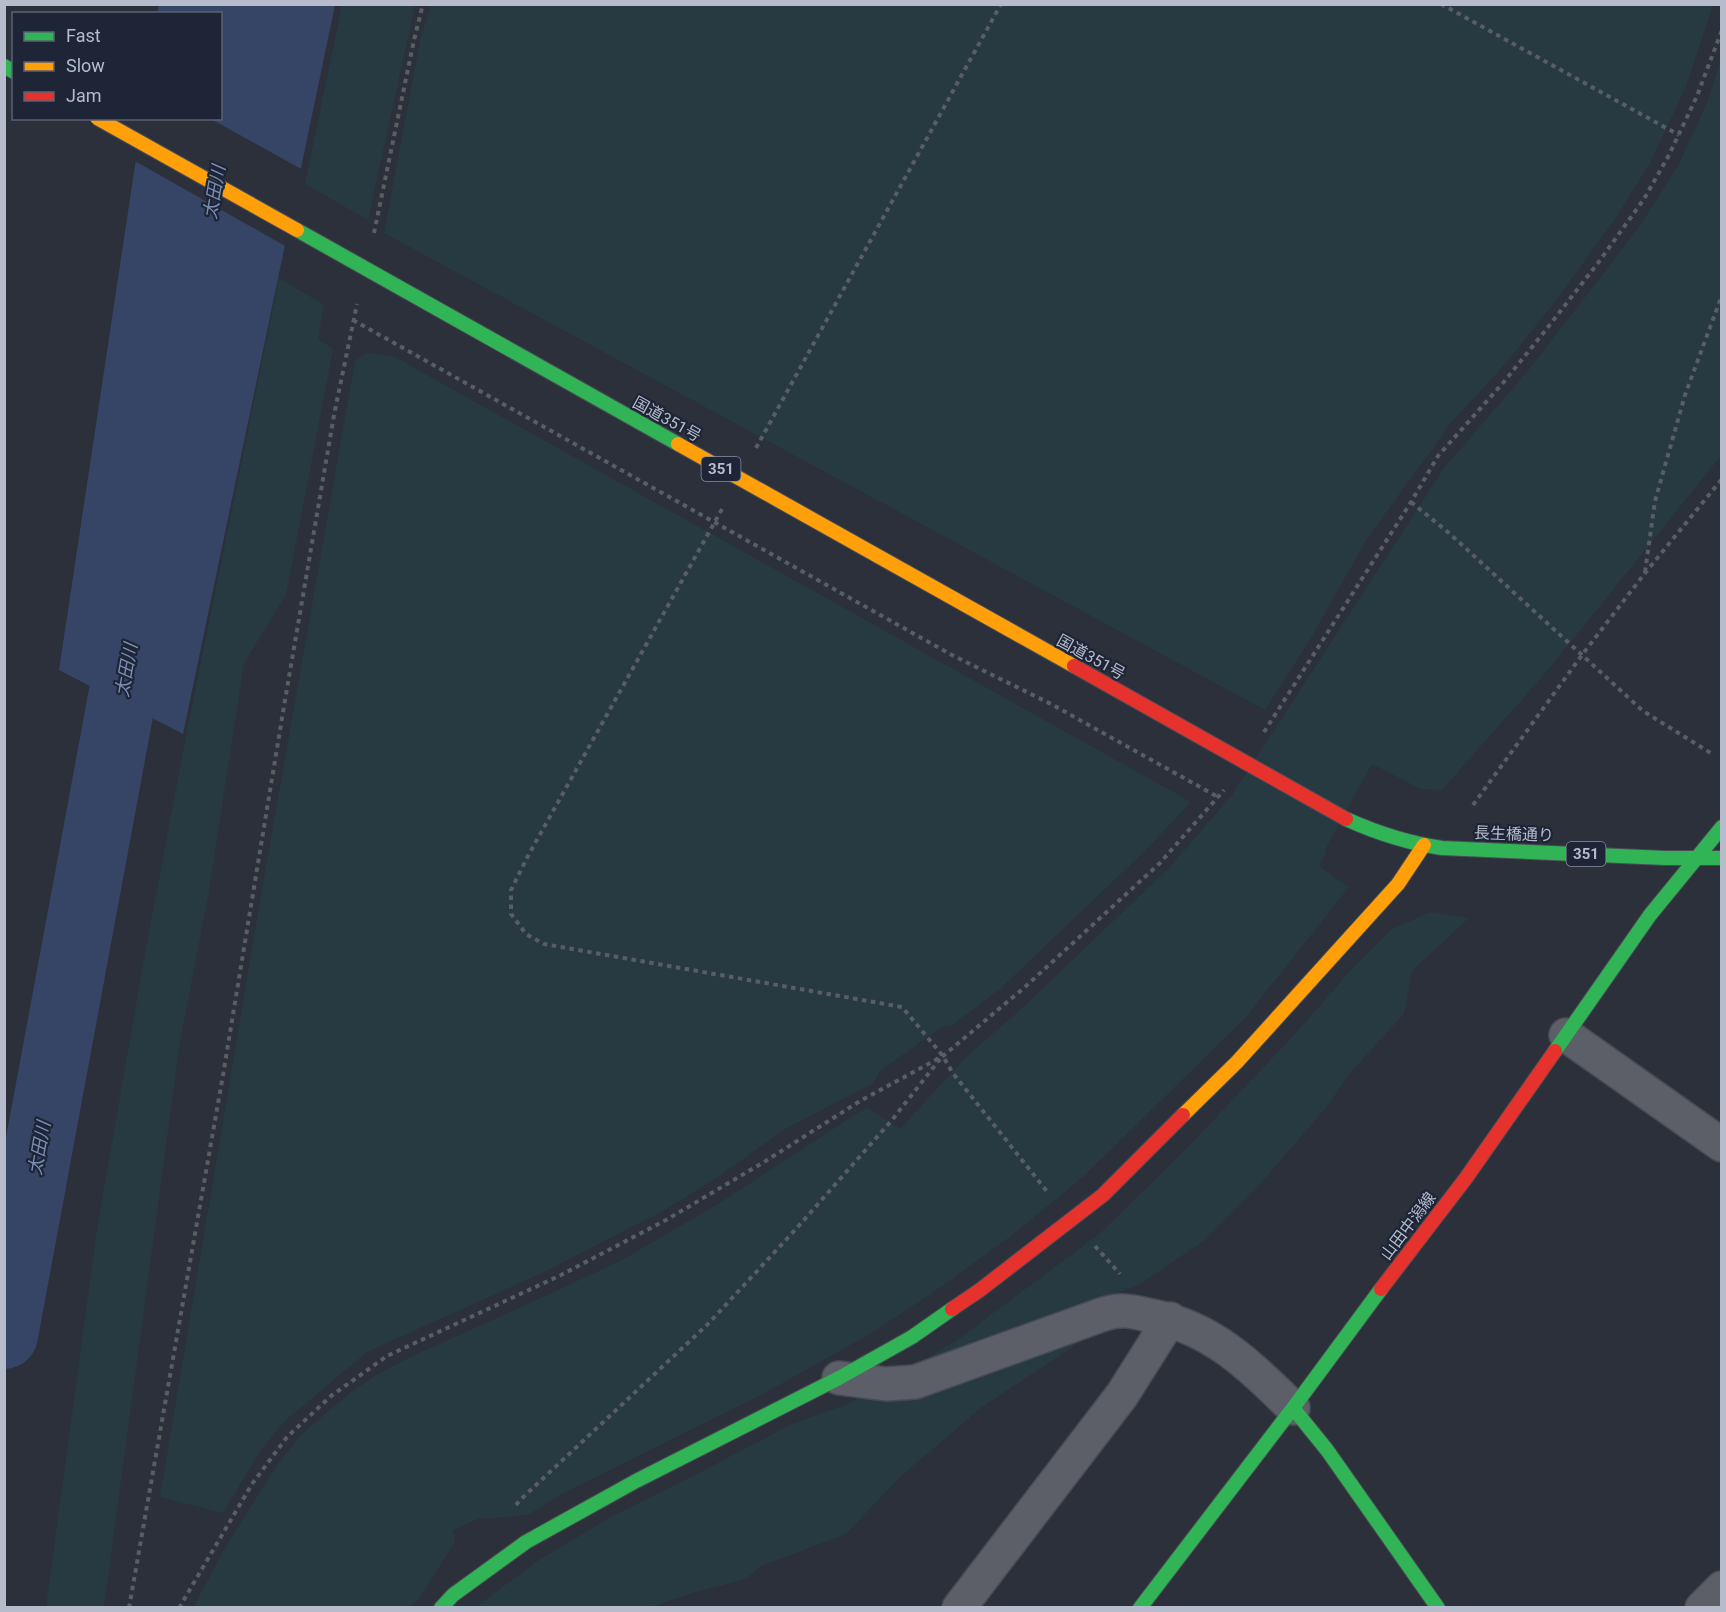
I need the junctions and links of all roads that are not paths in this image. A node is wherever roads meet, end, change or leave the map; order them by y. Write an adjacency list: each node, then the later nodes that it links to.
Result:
1 (101, 120): 2 (main road, 国道351号 / 351, bridge)
2 (1346, 819): 4 (main road, 長生橋通り / 351)
3 (1722, 827): 6 (main road, 山田中潟線)
4 (1424, 845): 6 (main road, 長生橋通り / 351); 10 (main road)
5 (1722, 858): 6 (main road, 長生橋通り / 351)
6 (1696, 860): 7 (main road, 山田中潟線)
7 (1566, 1035): 8 (street); 11 (main road, 山田中潟線)
8 (1722, 1145)
9 (1170, 1319): 10 (street); 11 (street); 14 (street)
10 (839, 1378): 13 (main road)
11 (1293, 1408): 15 (main road, 山田中潟線); 16 (main road)
12 (1722, 1588): 17 (street)
13 (441, 1608)
14 (959, 1608)
15 (1140, 1608)
16 (1438, 1608)
17 (1702, 1608)

